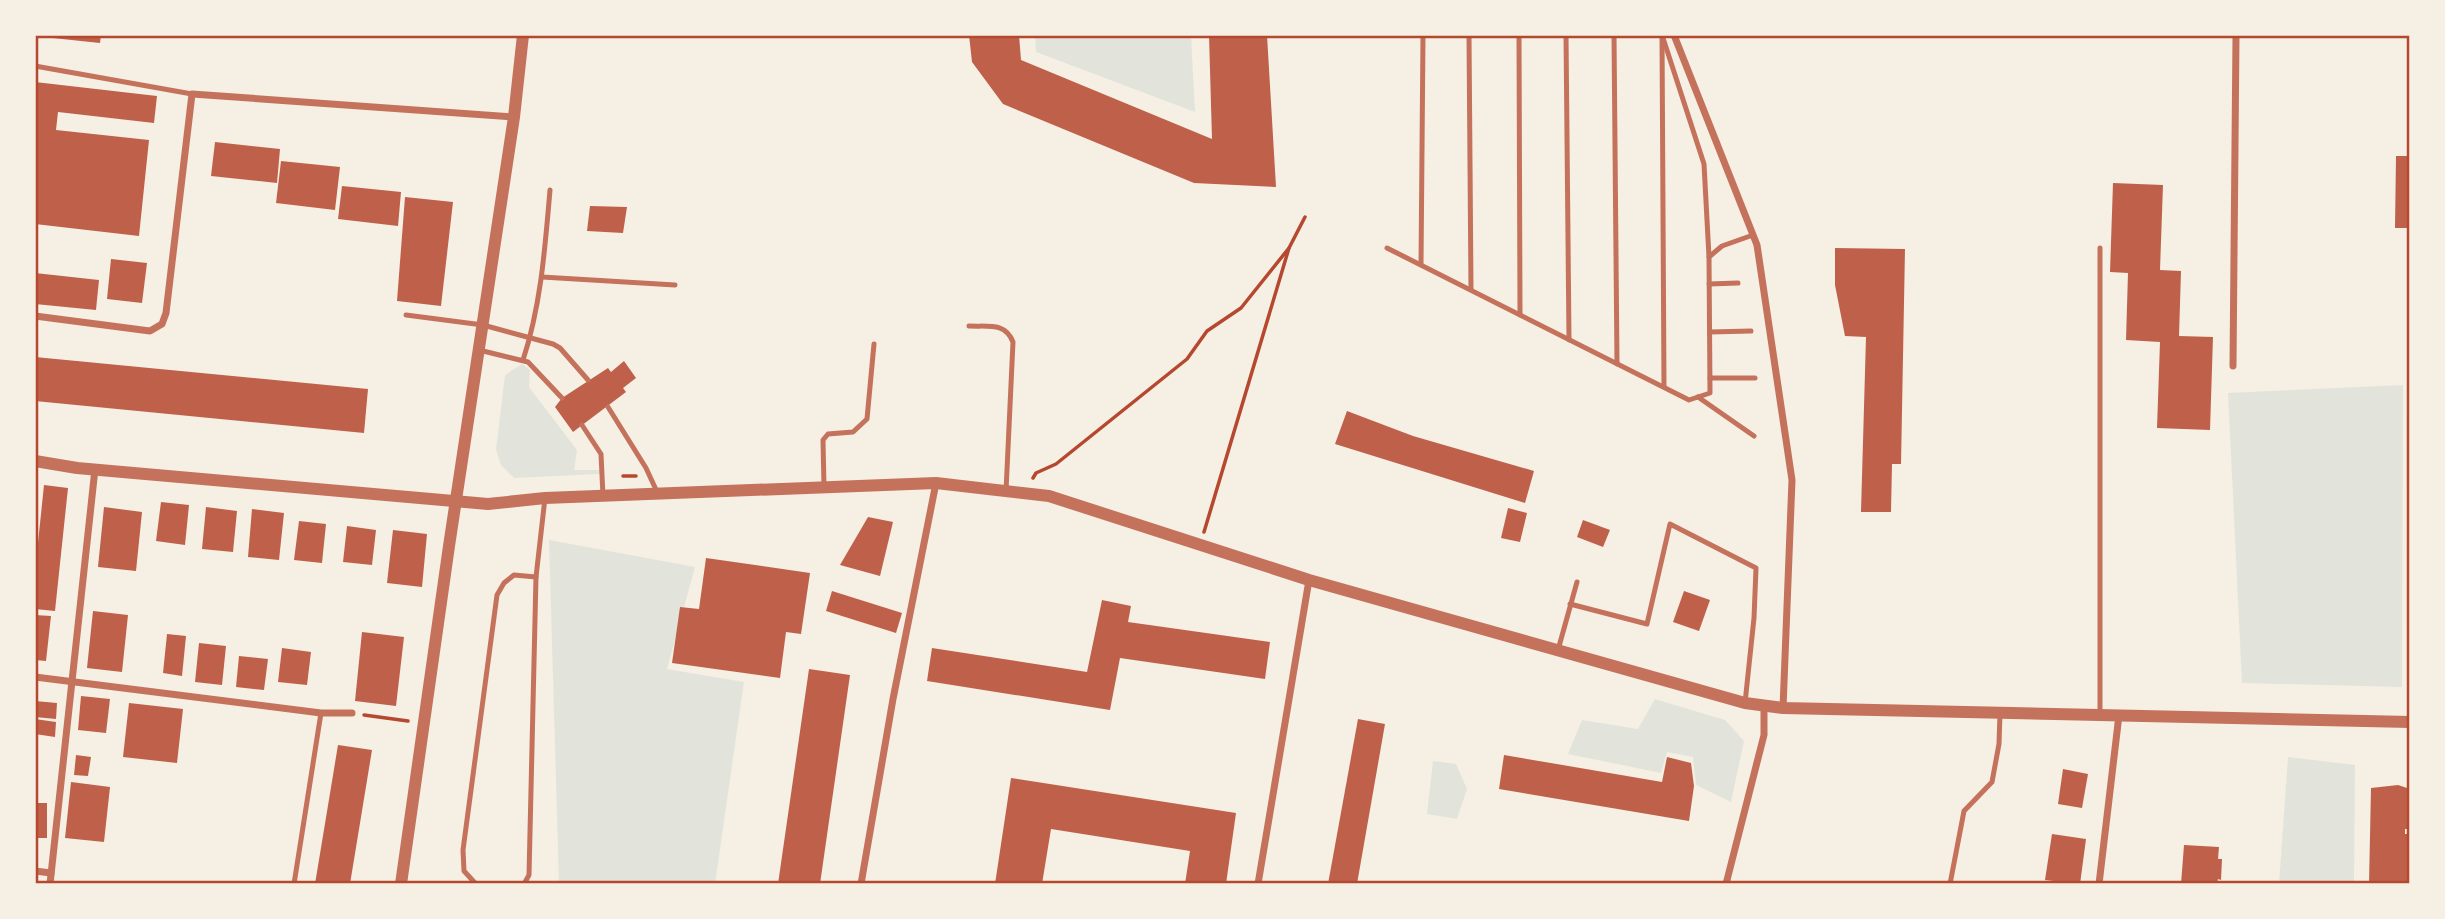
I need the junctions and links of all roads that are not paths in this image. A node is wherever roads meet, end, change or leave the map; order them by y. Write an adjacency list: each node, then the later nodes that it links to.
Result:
1 (523, 35): 12 (street)
2 (1423, 35): 18 (lane)
3 (1469, 35): 23 (lane)
4 (1519, 35): 25 (lane)
5 (1566, 35): 32 (lane)
6 (1614, 35): 36 (lane)
7 (1662, 35): 17 (lane); 41 (lane)
8 (1674, 35): 14 (street)
9 (2236, 35): 37 (street)
10 (35, 66): 11 (lane)
11 (192, 94): 12 (street); 26 (street)
12 (514, 117): 27 (street)
13 (550, 190): 19 (lane)
14 (1753, 235): 17 (lane); 65 (street)
15 (1387, 248): 18 (lane)
16 (2100, 248): 69 (lane)
17 (1709, 257): 21 (lane)
18 (1421, 265): 23 (lane)
19 (542, 277): 22 (lane); 31 (lane)
20 (1738, 283): 21 (lane)
21 (1709, 284): 30 (lane)
22 (675, 285)
23 (1471, 290): 25 (lane)
24 (406, 315): 27 (lane)
25 (1520, 315): 32 (lane)
26 (35, 316)
27 (483, 325): 31 (lane); 34 (street)
28 (969, 326): 51 (lane)
29 (1751, 331): 30 (lane)
30 (1710, 332): 38 (lane)
31 (531, 337): 35 (lane); 40 (lane)
32 (1569, 340): 36 (lane)
33 (874, 344): 50 (lane)
34 (479, 350): 35 (lane); 55 (street)
35 (523, 360): 43 (lane)
36 (1617, 364): 41 (lane)
37 (2233, 366)
38 (1710, 378): 39 (lane); 42 (lane)
39 (1755, 378)
40 (588, 380)
41 (1664, 387): 42 (lane)
42 (1698, 397): 46 (lane)
43 (562, 398)
44 (608, 407): 52 (lane)
45 (582, 425): 53 (lane)
46 (1754, 436)
47 (35, 461): 48 (street)
48 (95, 469): 55 (street); 62 (street)
49 (936, 483): 50 (street); 51 (street); 79 (street)
50 (824, 487): 52 (street)
51 (1006, 491): 57 (street)
52 (658, 494): 53 (street)
53 (603, 496): 54 (street)
54 (545, 498): 55 (street); 56 (lane)
55 (457, 502): 76 (street)
56 (536, 577): 77 (lane); 78 (lane)
57 (1309, 580): 60 (street); 80 (street)
58 (1577, 582): 59 (lane)
59 (1570, 604): 60 (lane); 63 (lane)
60 (1558, 650): 63 (street)
61 (35, 677): 62 (street)
62 (71, 681): 66 (street); 73 (street)
63 (1745, 703): 64 (street)
64 (1764, 706): 65 (street); 81 (street)
65 (1783, 708): 68 (street)
66 (321, 713): 67 (street); 75 (lane)
67 (352, 713)
68 (2000, 713): 69 (street); 82 (lane)
69 (2100, 715): 70 (street)
70 (2119, 715): 71 (street); 83 (street)
71 (2410, 722)
72 (35, 870): 73 (street)
73 (51, 873): 74 (street)
74 (50, 884)
75 (294, 884)
76 (401, 884)
77 (476, 884)
78 (524, 884)
79 (861, 884)
80 (1258, 884)
81 (1726, 884)
82 (1950, 884)
83 (2099, 884)

